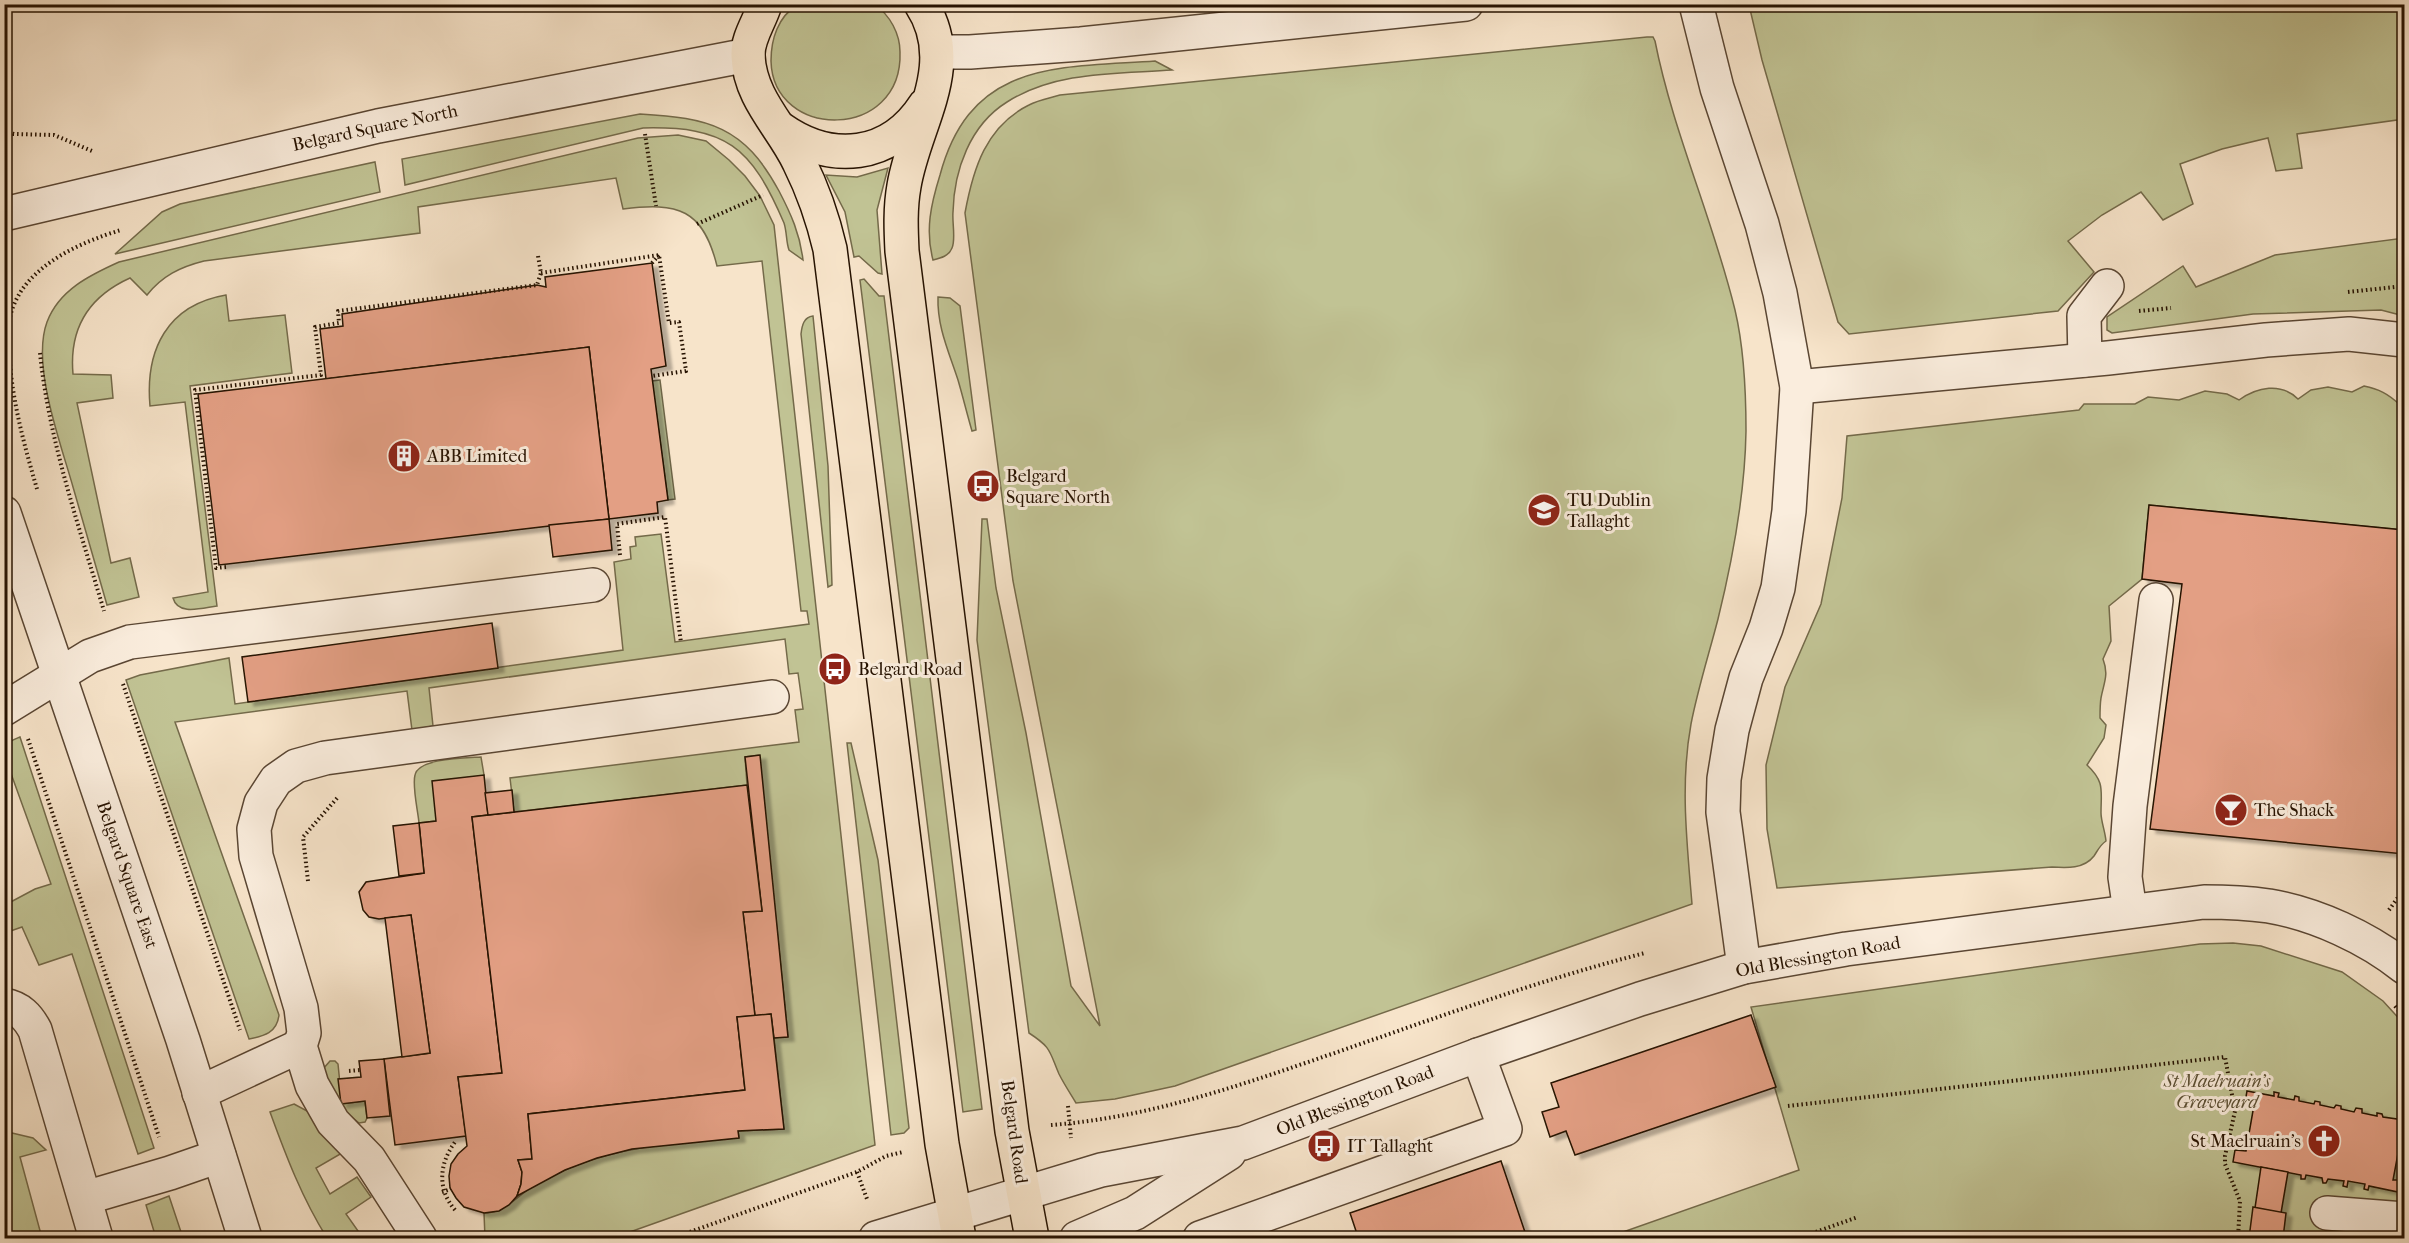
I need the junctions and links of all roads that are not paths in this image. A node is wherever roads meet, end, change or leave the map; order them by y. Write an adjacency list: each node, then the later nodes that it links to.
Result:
1 (921, 4): 5 (main road, Belgard Road)
2 (1466, 4): 5 (street)
3 (1696, 4): 13 (street)
4 (766, 6): 6 (main road, Belgard Road)
5 (938, 51): 7 (main road, Belgard Road)
6 (748, 56): 8 (main road, Belgard Road); 9 (street, Belgard Square North)
7 (929, 99): 8 (main road, Belgard Road); 29 (main road, Belgard Road)
8 (781, 129): 33 (main road, Belgard Road)
9 (4, 214)
10 (2107, 286): 12 (street)
11 (2404, 340): 12 (street)
12 (2085, 360): 13 (street)
13 (1797, 387): 21 (street)
14 (4, 513): 17 (street, Belgard Square East)
15 (593, 585): 17 (street)
16 (2156, 600): 20 (street)
17 (60, 675): 19 (street); 26 (street, Belgard Square East)
18 (772, 697): 24 (street)
19 (4, 709)
20 (2130, 911): 21 (street, Old Blessington Road); 22 (street, Old Blessington Road)
21 (1744, 967): 25 (street, Old Blessington Road)
22 (2404, 967)
23 (4, 1005): 30 (street)
24 (300, 1046): 26 (street); 36 (street)
25 (1478, 1055): 27 (street, Old Blessington Road); 40 (street)
26 (199, 1093): 28 (street, Belgard Square East)
27 (1243, 1143): 29 (street, Old Blessington Road); 39 (street, Old Blessington Road)
28 (219, 1156): 30 (street); 35 (street, Belgard Square East)
29 (1023, 1194): 33 (street, Old Blessington Road); 38 (main road, Belgard Road)
30 (85, 1198): 34 (street)
31 (2327, 1214): 32 (street)
32 (2404, 1219)
33 (957, 1226): 37 (street, Old Blessington Road)
34 (96, 1239)
35 (245, 1239)
36 (420, 1239)
37 (876, 1239)
38 (1032, 1239)
39 (1077, 1239)
40 (1200, 1239)

